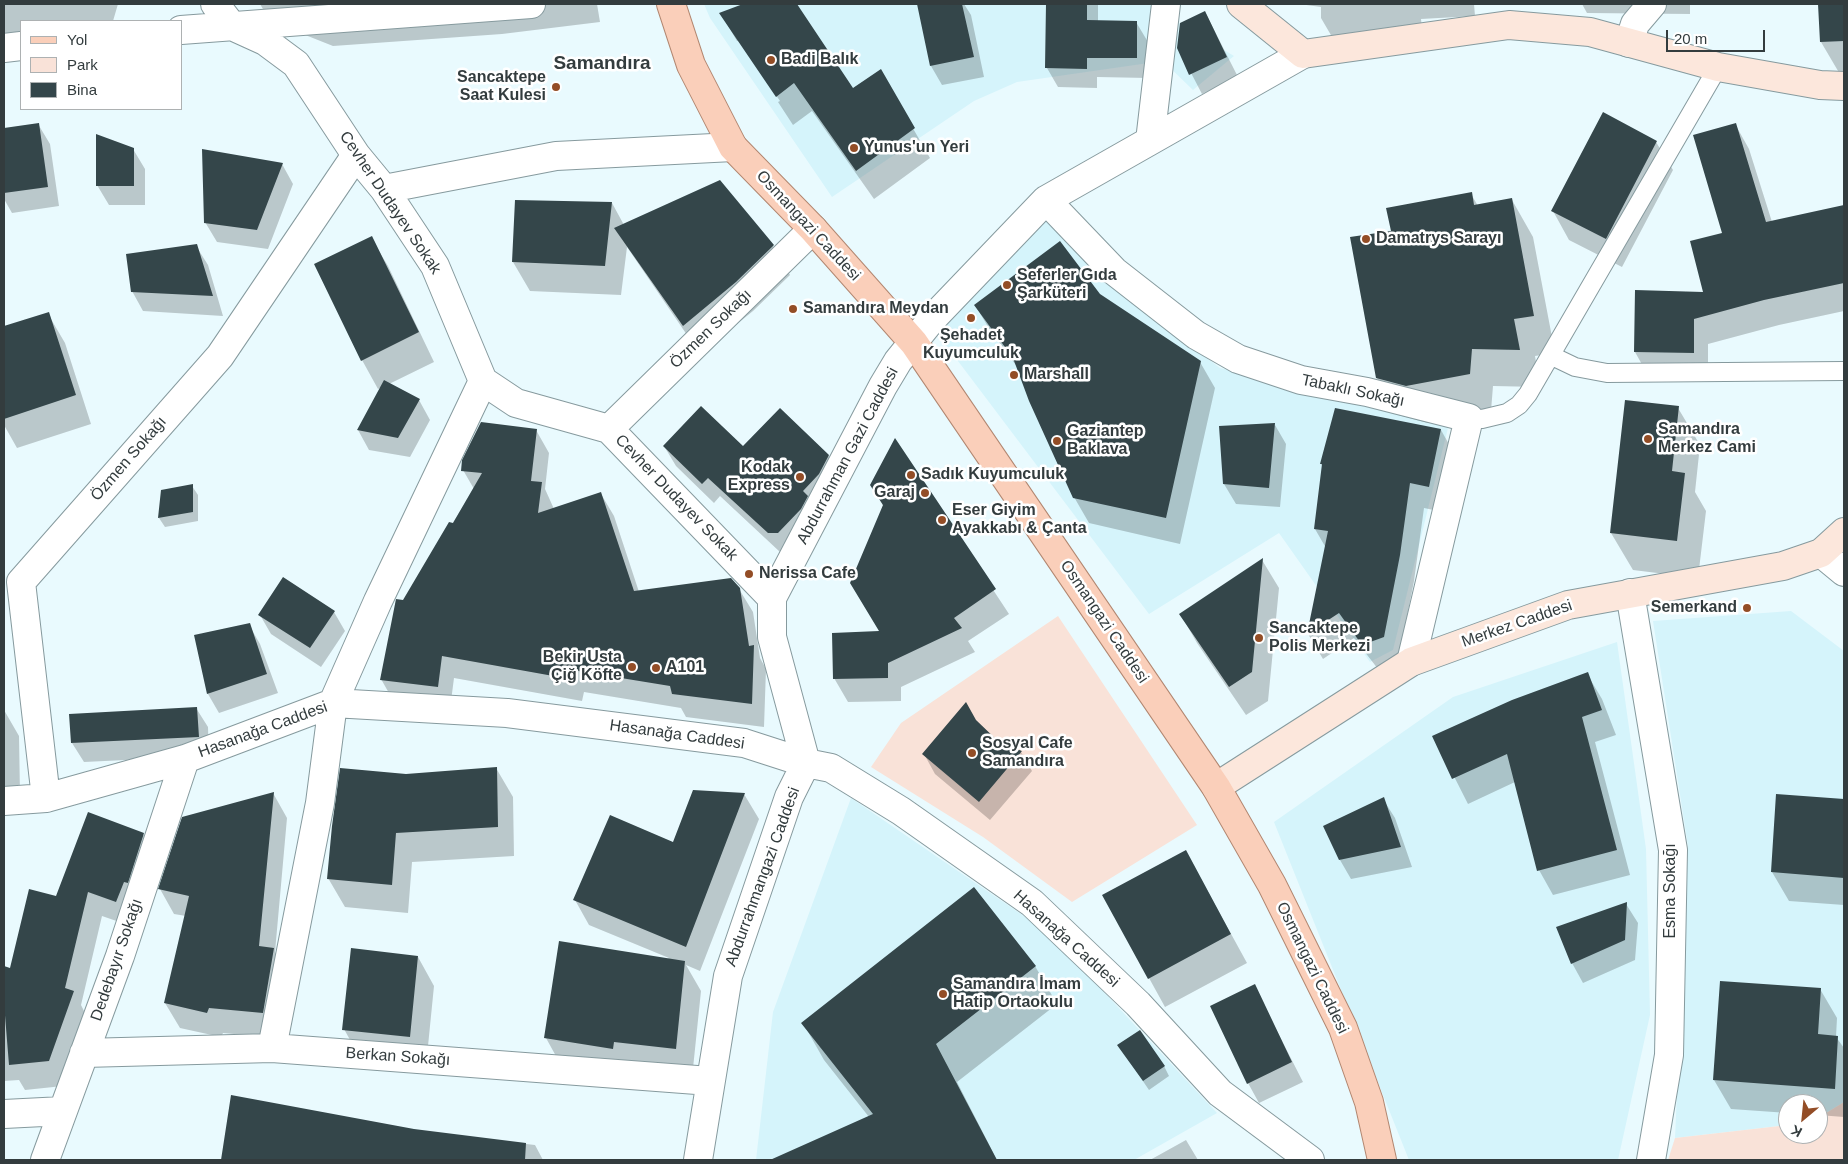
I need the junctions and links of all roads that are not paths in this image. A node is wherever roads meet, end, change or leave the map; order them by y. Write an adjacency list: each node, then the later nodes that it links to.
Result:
1 (216, 4): 7 (street)
2 (531, 4): 7 (street)
3 (671, 4): 16 (main road, Osmangazi Caddesi)
4 (1166, 4): 15 (street)
5 (1241, 4): 12 (main road)
6 (1652, 4): 9 (street)
7 (232, 26): 8 (street); 17 (street, Cevher Dudayev Sokak)
8 (182, 30)
9 (1629, 43): 12 (main road); 13 (main road)
10 (20, 46): 11 (street)
11 (4, 48)
12 (1303, 54): 15 (street)
13 (1718, 67): 14 (main road); 22 (lane)
14 (1844, 86)
15 (1150, 141): 19 (street)
16 (733, 147): 18 (street); 20 (main road, Osmangazi Caddesi)
17 (356, 155): 18 (street, Cevher Dudayev Sokak); 30 (street, Özmen Sokağı)
18 (384, 189): 24 (street, Cevher Dudayev Sokak)
19 (1046, 200): 21 (street); 25 (street, Tabaklı Sokağı)
20 (813, 229): 21 (main road, Osmangazi Caddesi); 26 (street, Özmen Sokağı)
21 (914, 343): 32 (street, Abdurrahman Gazi Caddesi); 37 (main road, Osmangazi Caddesi)
22 (1552, 356): 23 (lane); 25 (lane)
23 (1844, 371)
24 (482, 381): 26 (street, Cevher Dudayev Sokak); 34 (street)
25 (1469, 418): 33 (street)
26 (609, 429): 32 (street, Cevher Dudayev Sokak)
27 (1844, 532): 28 (main road, Merkez Caddesi)
28 (1821, 553): 29 (street); 31 (main road, Merkez Caddesi)
29 (1844, 572)
30 (13, 581): 38 (street, Özmen Sokağı)
31 (1630, 593): 33 (main road, Merkez Caddesi); 49 (street, Esma Sokağı)
32 (772, 598): 36 (street)
33 (1411, 662): 37 (main road, Merkez Caddesi)
34 (333, 703): 35 (street, Hasanağa Caddesi); 36 (street, Hasanağa Caddesi); 40 (street)
35 (185, 759): 38 (street, Hasanağa Caddesi); 41 (street, Dedebayır Sokağı)
36 (806, 763): 42 (street, Abdurrahmangazi Caddesi); 47 (street, Hasanağa Caddesi)
37 (1216, 787): 48 (main road, Osmangazi Caddesi)
38 (46, 798): 39 (street, Hasanağa Caddesi)
39 (4, 801)
40 (272, 1048): 41 (street, Berkan Sokağı); 42 (street, Berkan Sokağı)
41 (84, 1053): 43 (street, Dedebayır Sokağı)
42 (710, 1081): 46 (street, Abdurrahmangazi Caddesi)
43 (63, 1111): 44 (street); 45 (street, Dedebayır Sokağı)
44 (4, 1114)
45 (45, 1160)
46 (698, 1160)
47 (1310, 1160)
48 (1382, 1160)
49 (1651, 1160)

